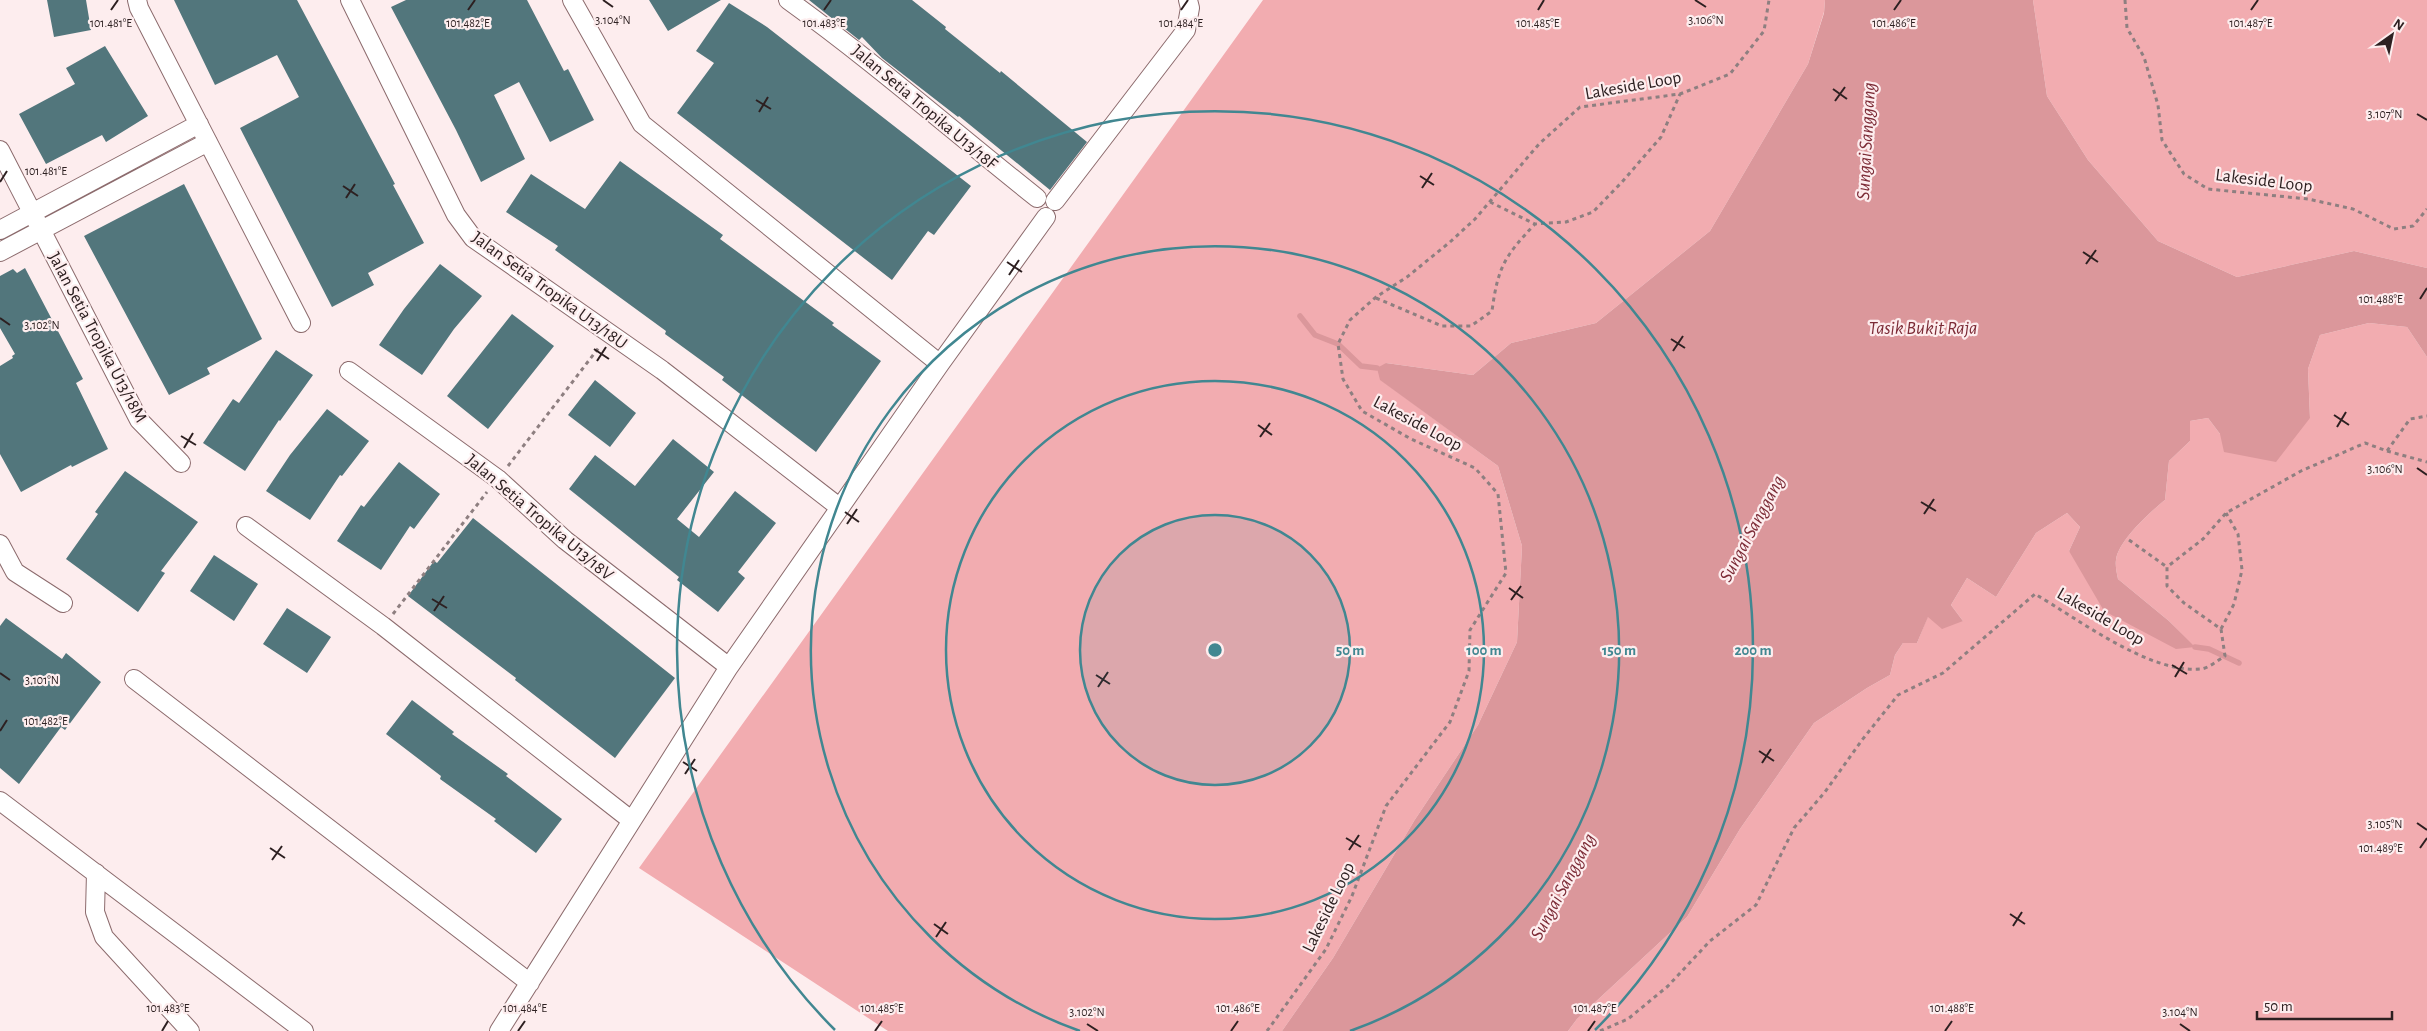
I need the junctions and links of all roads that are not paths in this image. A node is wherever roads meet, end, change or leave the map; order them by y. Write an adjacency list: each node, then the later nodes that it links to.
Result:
1 (137, 0): 6 (street)
2 (350, 0): 20 (street, Jalan Setia Tropika U13/18U)
3 (572, 0): 17 (street)
4 (788, 0): 9 (street, Jalan Setia Tropika U13/18F)
5 (1188, 0): 10 (street)
6 (199, 124): 7 (street); 11 (street)
7 (208, 142): 14 (street); 16 (street)
8 (0, 150): 11 (street, Jalan Setia Tropika U13/18M)
9 (1037, 198): 10 (street); 12 (street)
10 (1055, 201): 12 (street)
11 (32, 213): 13 (street); 14 (street, Jalan Setia Tropika U13/18M)
12 (1046, 217): 17 (street)
13 (0, 230)
14 (41, 230): 15 (street); 19 (street, Jalan Setia Tropika U13/18M)
15 (0, 252)
16 (301, 323)
17 (940, 364): 20 (street)
18 (349, 371): 24 (street, Jalan Setia Tropika U13/18V)
19 (181, 463)
20 (839, 507): 24 (street)
21 (246, 526): 27 (street)
22 (0, 544): 23 (street)
23 (63, 603)
24 (729, 667): 27 (street)
25 (134, 679): 29 (street)
26 (0, 801): 28 (street)
27 (631, 820): 29 (street)
28 (96, 873): 30 (street); 31 (street)
29 (530, 983): 32 (street)
30 (190, 1031)
31 (304, 1031)
32 (499, 1031)

